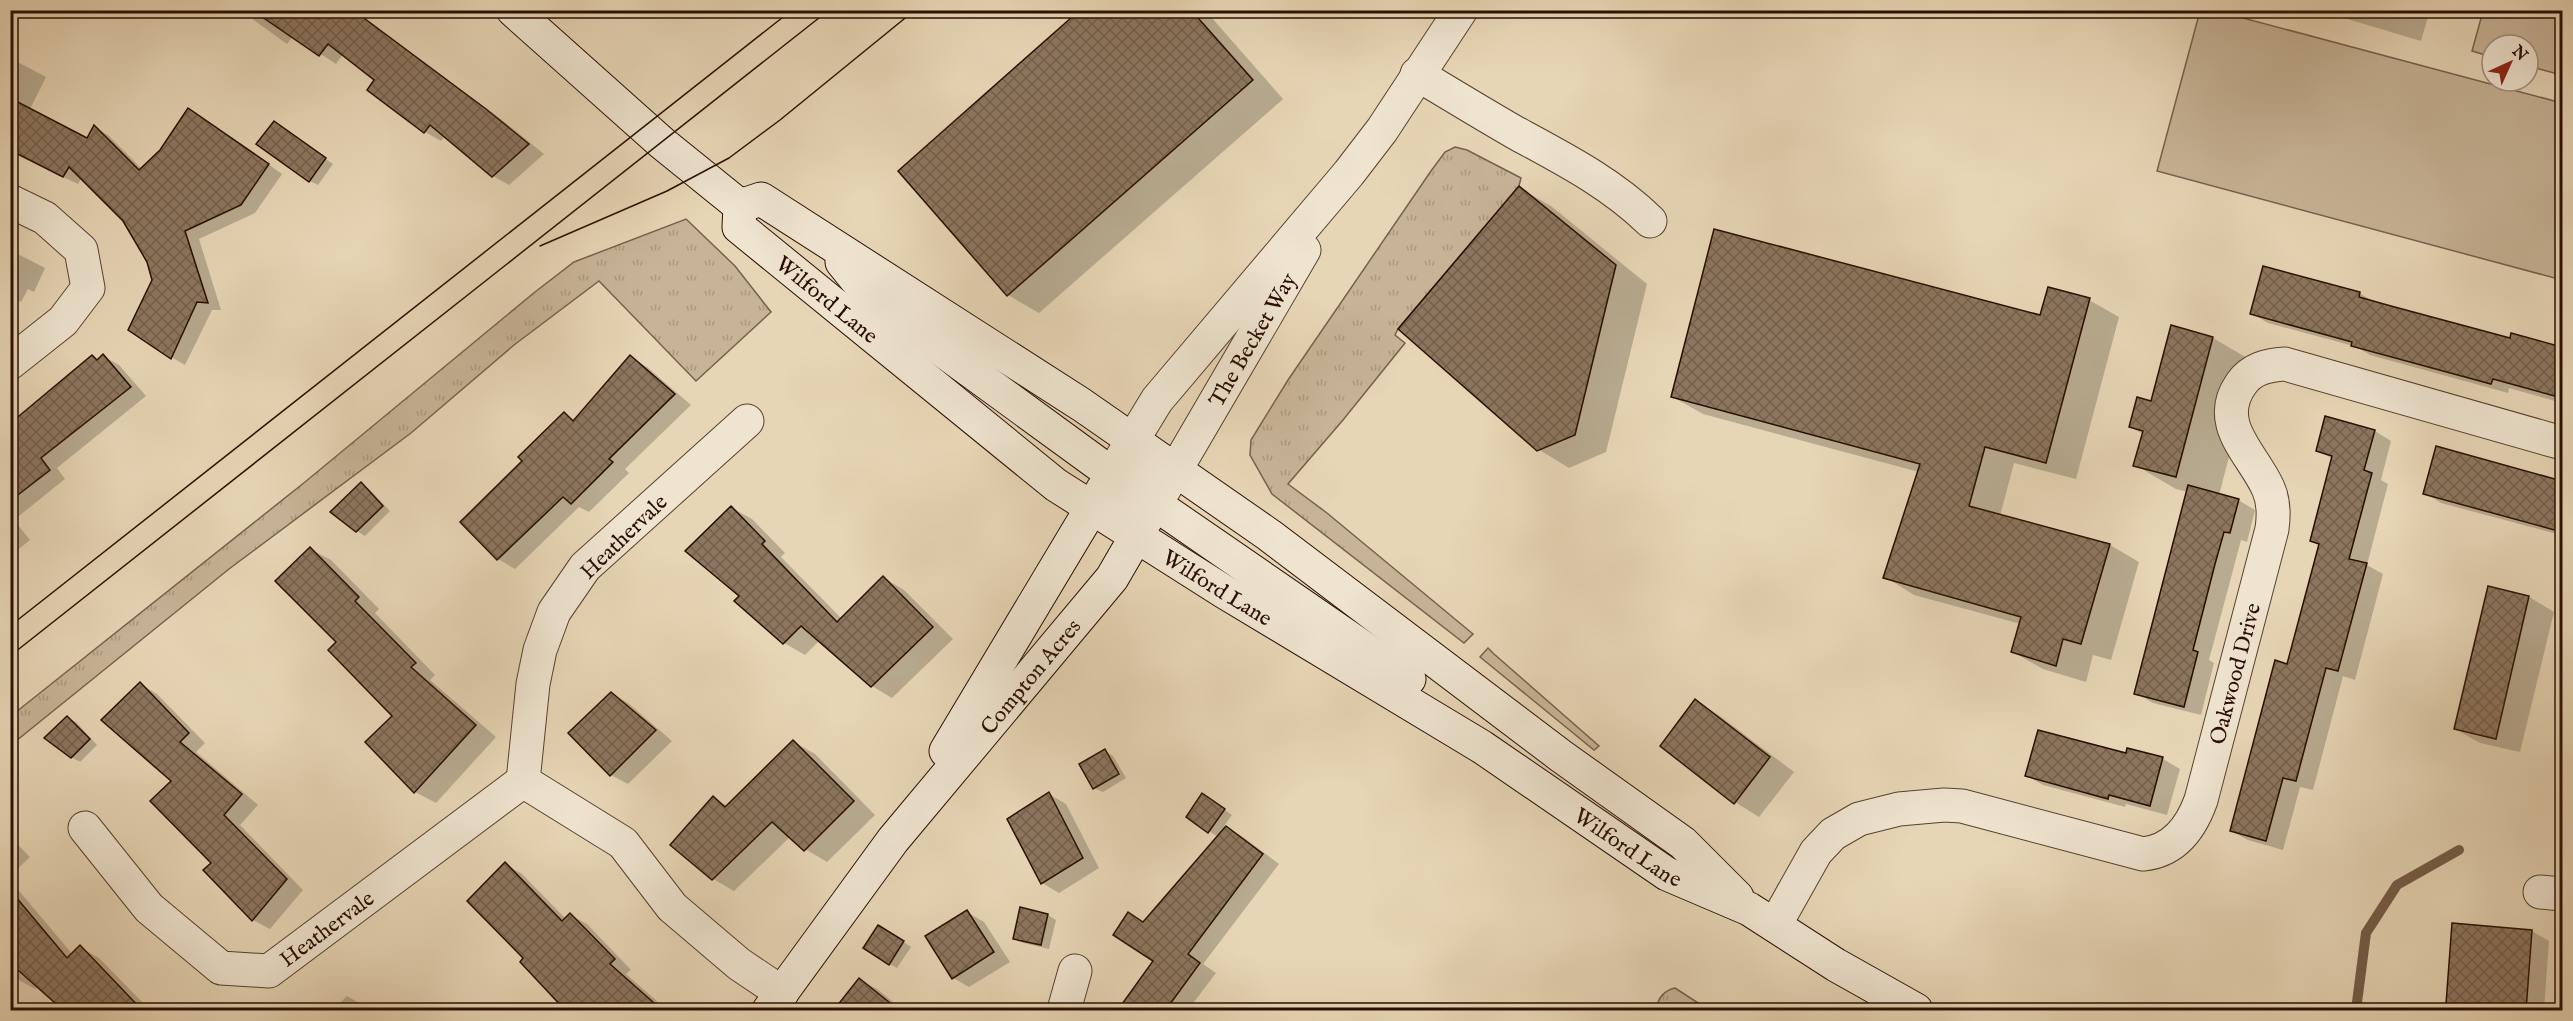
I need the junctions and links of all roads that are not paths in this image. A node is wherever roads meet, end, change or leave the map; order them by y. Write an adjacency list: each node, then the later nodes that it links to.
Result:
1 (513, 10): 6 (street)
2 (1461, 10): 3 (street, The Becket Way)
3 (1417, 74): 4 (street, The Becket Way); 7 (street)
4 (1349, 173): 11 (street, The Becket Way); 13 (street, The Becket Way)
5 (10, 201): 9 (street)
6 (740, 206): 8 (street, Wilford Lane); 16 (street, Wilford Lane)
7 (1650, 221)
8 (825, 241): 11 (street, Wilford Lane); 14 (street)
9 (10, 363)
10 (747, 421): 19 (street, Heathervale)
11 (1133, 440): 13 (street, Wilford Lane); 14 (street, The Becket Way); 15 (street)
12 (2562, 443): 22 (street, Oakwood Drive)
13 (1176, 470): 15 (street, The Becket Way); 22 (street, Wilford Lane)
14 (1112, 474): 16 (street, Compton Acres); 17 (street)
15 (1155, 504): 17 (street, Compton Acres); 18 (street)
16 (1092, 508): 17 (street, Wilford Lane); 21 (street, Compton Acres)
17 (1137, 537): 18 (street, Wilford Lane); 21 (street, Compton Acres)
18 (1482, 747): 22 (street, Wilford Lane)
19 (523, 781): 20 (street, Heathervale); 24 (street)
20 (85, 828)
21 (893, 840): 24 (street, Compton Acres)
22 (1762, 917): 26 (street, Wilford Lane)
23 (1075, 971): 25 (street)
24 (776, 1002)
25 (1064, 1011)
26 (1916, 1011)

